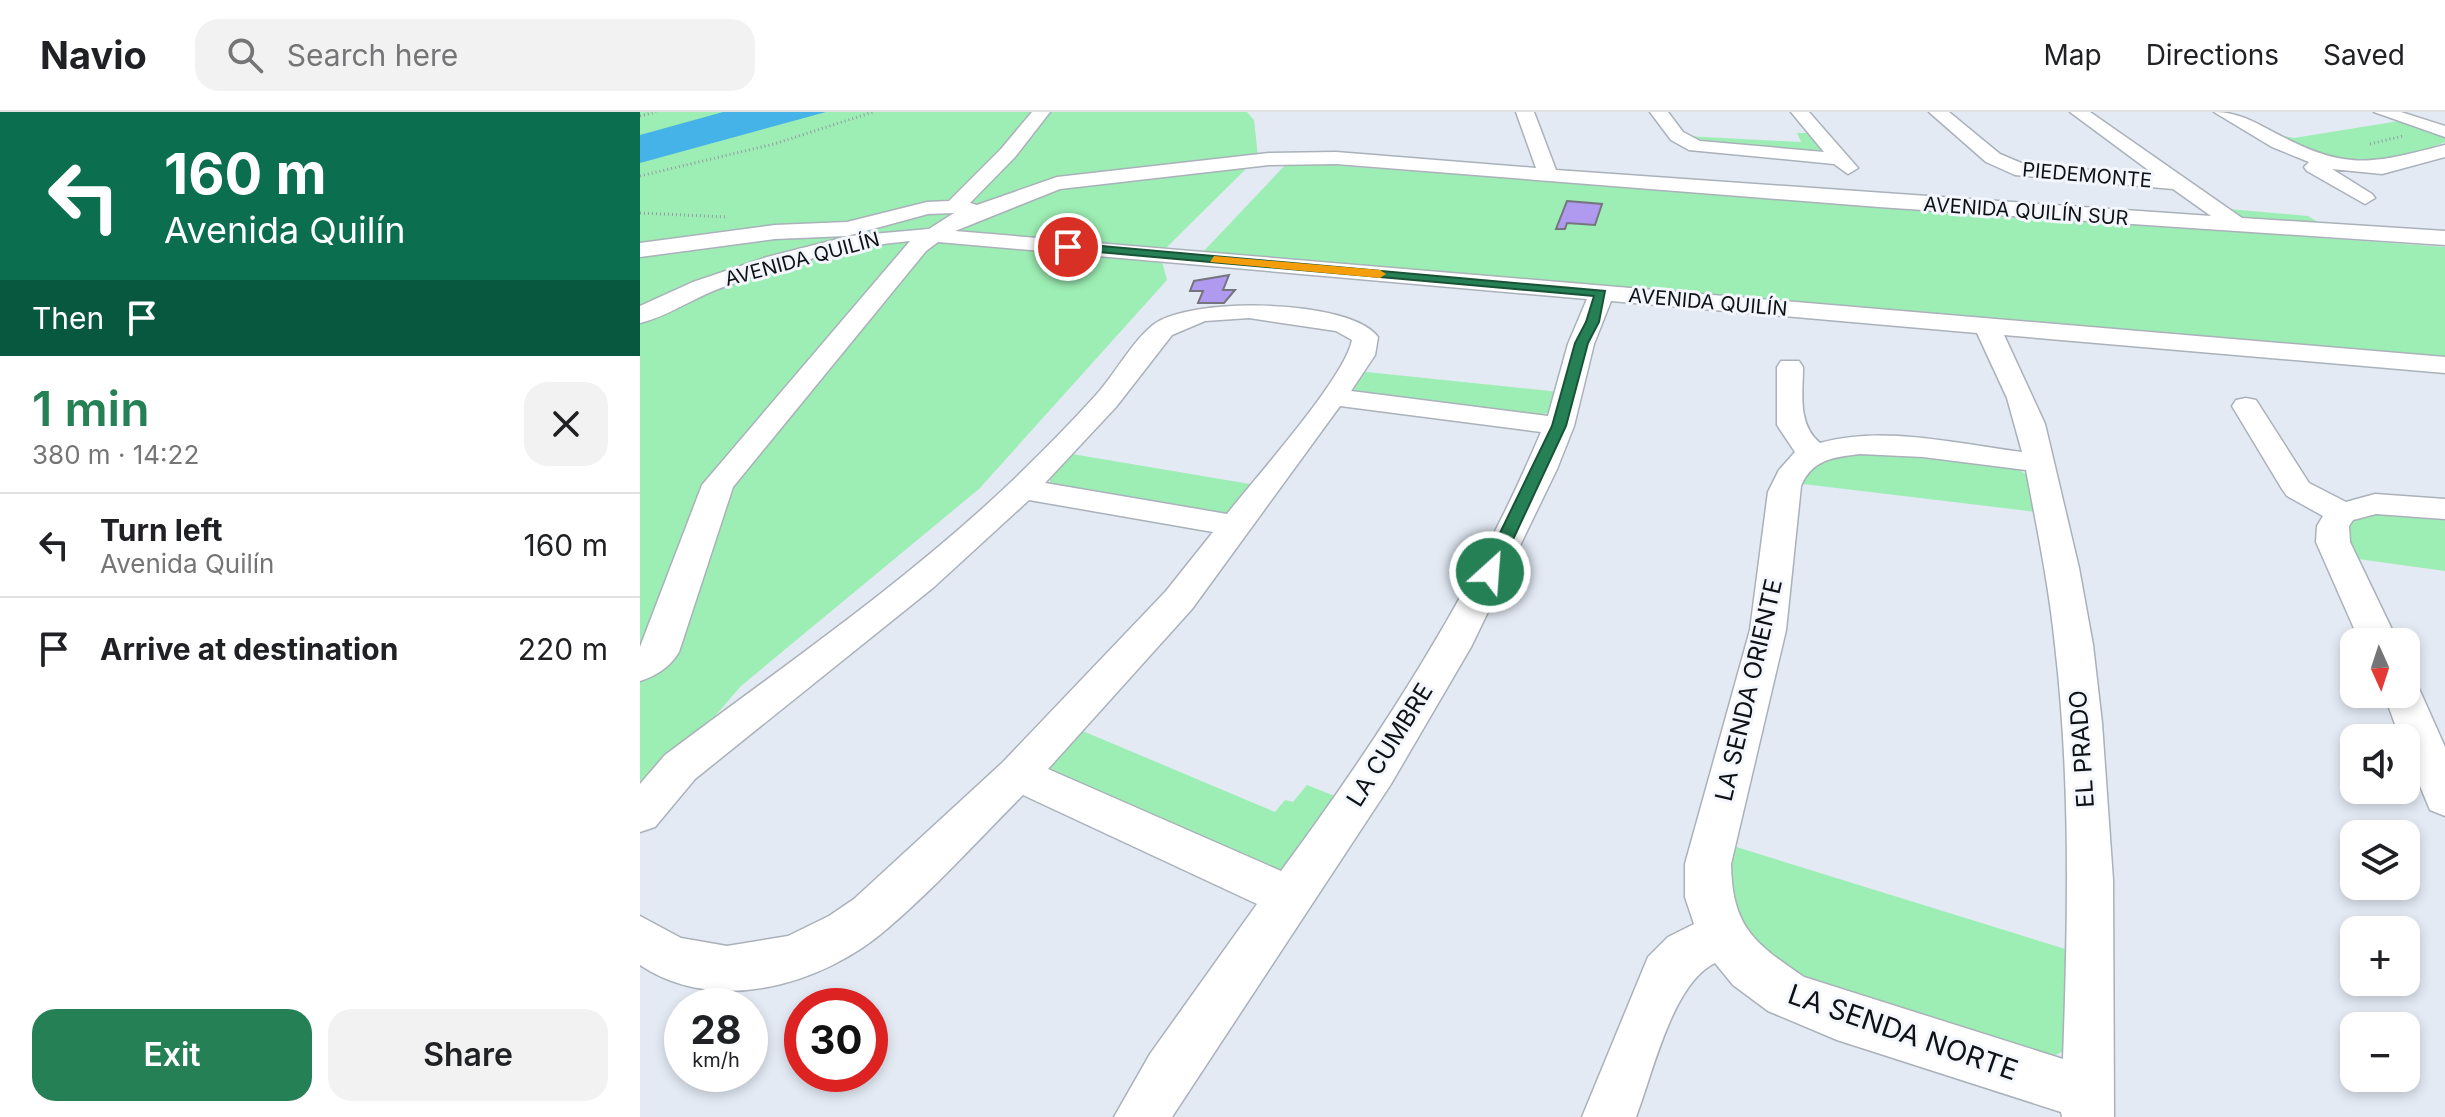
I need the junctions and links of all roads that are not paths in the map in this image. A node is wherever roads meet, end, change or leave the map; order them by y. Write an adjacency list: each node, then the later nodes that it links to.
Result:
1 (1041, 112): 18 (street)
2 (1525, 112): 13 (street)
3 (1659, 112): 11 (street)
4 (1800, 112): 11 (street)
5 (1938, 112): 15 (street, PIEDEMONTE)
6 (2079, 112): 15 (street, PIEDEMONTE)
7 (2223, 112): 12 (street)
8 (2383, 112): 9 (street)
9 (2445, 132)
10 (2445, 151): 12 (street)
11 (1846, 166): 17 (street)
12 (2329, 169): 16 (street)
13 (1549, 176): 14 (street, AVENIDA QUILÍN SUR); 18 (street, AVENIDA QUILÍN SUR)
14 (1576, 178): 17 (street, AVENIDA QUILÍN SUR); 22 (street)
15 (2175, 181): 19 (street, PIEDEMONTE)
16 (2365, 198)
17 (1871, 200): 19 (street, AVENIDA QUILÍN SUR)
18 (966, 209): 20 (street); 23 (street)
19 (2228, 225): 21 (street, AVENIDA QUILÍN SUR)
20 (933, 235): 24 (street, AVENIDA QUILÍN); 25 (street, AVENIDA QUILÍN); 39 (street)
21 (2445, 238)
22 (2114, 239)
23 (640, 250)
24 (1592, 292): 26 (street, AVENIDA QUILÍN); 31 (street, LA CUMBRE)
25 (644, 314)
26 (1999, 327): 28 (street, AVENIDA QUILÍN); 33 (street, EL PRADO)
27 (1790, 367): 32 (street)
28 (2442, 368)
29 (1333, 397): 31 (street); 34 (street); 37 (street)
30 (2246, 406): 36 (street)
31 (1559, 426): 44 (street, LA CUMBRE)
32 (1814, 453): 33 (street); 45 (street, LA SENDA ORIENTE)
33 (2039, 463): 47 (street, EL PRADO)
34 (1022, 489): 37 (street); 43 (street)
35 (2445, 509): 36 (street)
36 (2342, 513): 38 (street)
37 (1237, 526): 41 (street)
38 (2373, 628)
39 (640, 667)
40 (2409, 708): 42 (street)
41 (1018, 774): 44 (street); 46 (street)
42 (2445, 798)
43 (640, 814)
44 (1289, 897): 48 (street, LA CUMBRE)
45 (1722, 935): 47 (street, LA SENDA NORTE); 49 (street)
46 (640, 938)
47 (2088, 1106)
48 (1141, 1117)
49 (1609, 1117)

